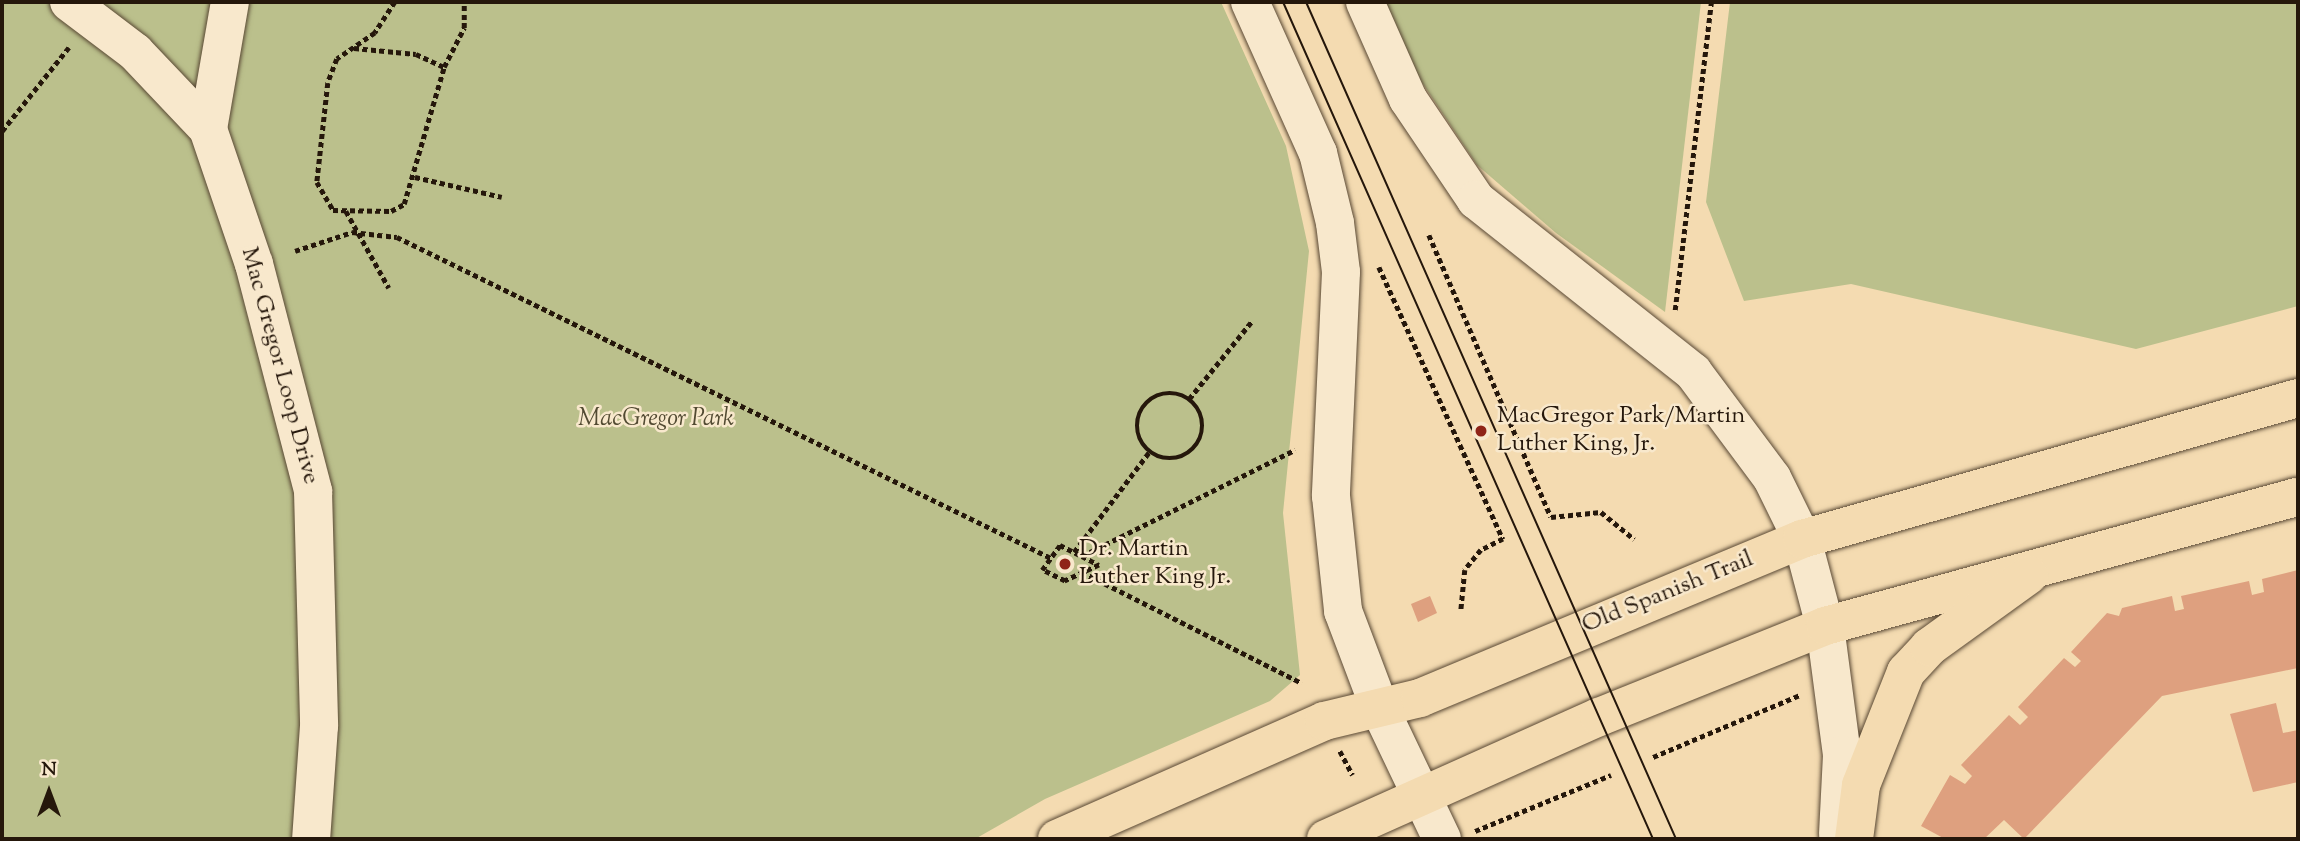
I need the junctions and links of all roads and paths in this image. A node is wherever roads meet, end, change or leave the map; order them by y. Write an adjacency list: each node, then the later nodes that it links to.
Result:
1 (230, 2): 10 (main road)
2 (395, 2): 8 (path)
3 (464, 2): 9 (path)
4 (1250, 2): 38 (main road)
5 (1365, 2): 28 (main road)
6 (1711, 2): 21 (path)
7 (81, 10): 10 (main road, Mac Gregor Loop Drive); 11 (path)
8 (353, 48): 9 (path); 14 (path)
9 (444, 67): 12 (path)
10 (208, 129): 45 (main road, Mac Gregor Loop Drive)
11 (2, 131)
12 (415, 177): 13 (path); 14 (path)
13 (502, 197)
14 (346, 211): 15 (path)
15 (352, 232): 17 (path); 19 (path); 31 (path)
16 (1429, 234): 27 (path)
17 (295, 251)
18 (1379, 267): 34 (path)
19 (389, 288)
20 (1252, 321): 22 (path)
21 (1673, 323)
22 (1189, 398): 25 (path); 25 (path)
23 (2298, 398): 28 (main road, Old Spanish Trail)
24 (1295, 450): 30 (path)
25 (1149, 452): 29 (path)
26 (2298, 497): 32 (main road)
27 (1634, 539)
28 (1802, 539): 35 (main road); 38 (main road, Old Spanish Trail)
29 (1074, 552): 30 (path); 31 (path)
30 (1082, 556): 33 (path)
31 (1051, 558): 33 (path)
32 (2048, 561): 35 (main road); 49 (main road)
33 (1082, 572): 36 (path)
34 (1461, 611)
35 (1825, 626): 43 (main road); 48 (main road)
36 (1302, 683)
37 (1807, 692): 40 (path)
38 (1380, 709): 43 (main road); 46 (main road, Old Spanish Trail)
39 (1338, 748): 41 (path)
40 (1653, 757)
41 (1353, 775)
42 (1611, 775): 44 (path)
43 (1420, 796): 44 (main road); 47 (main road)
44 (1455, 837)
45 (311, 839)
46 (1057, 839)
47 (1326, 839)
48 (1837, 839)
49 (1854, 839)

